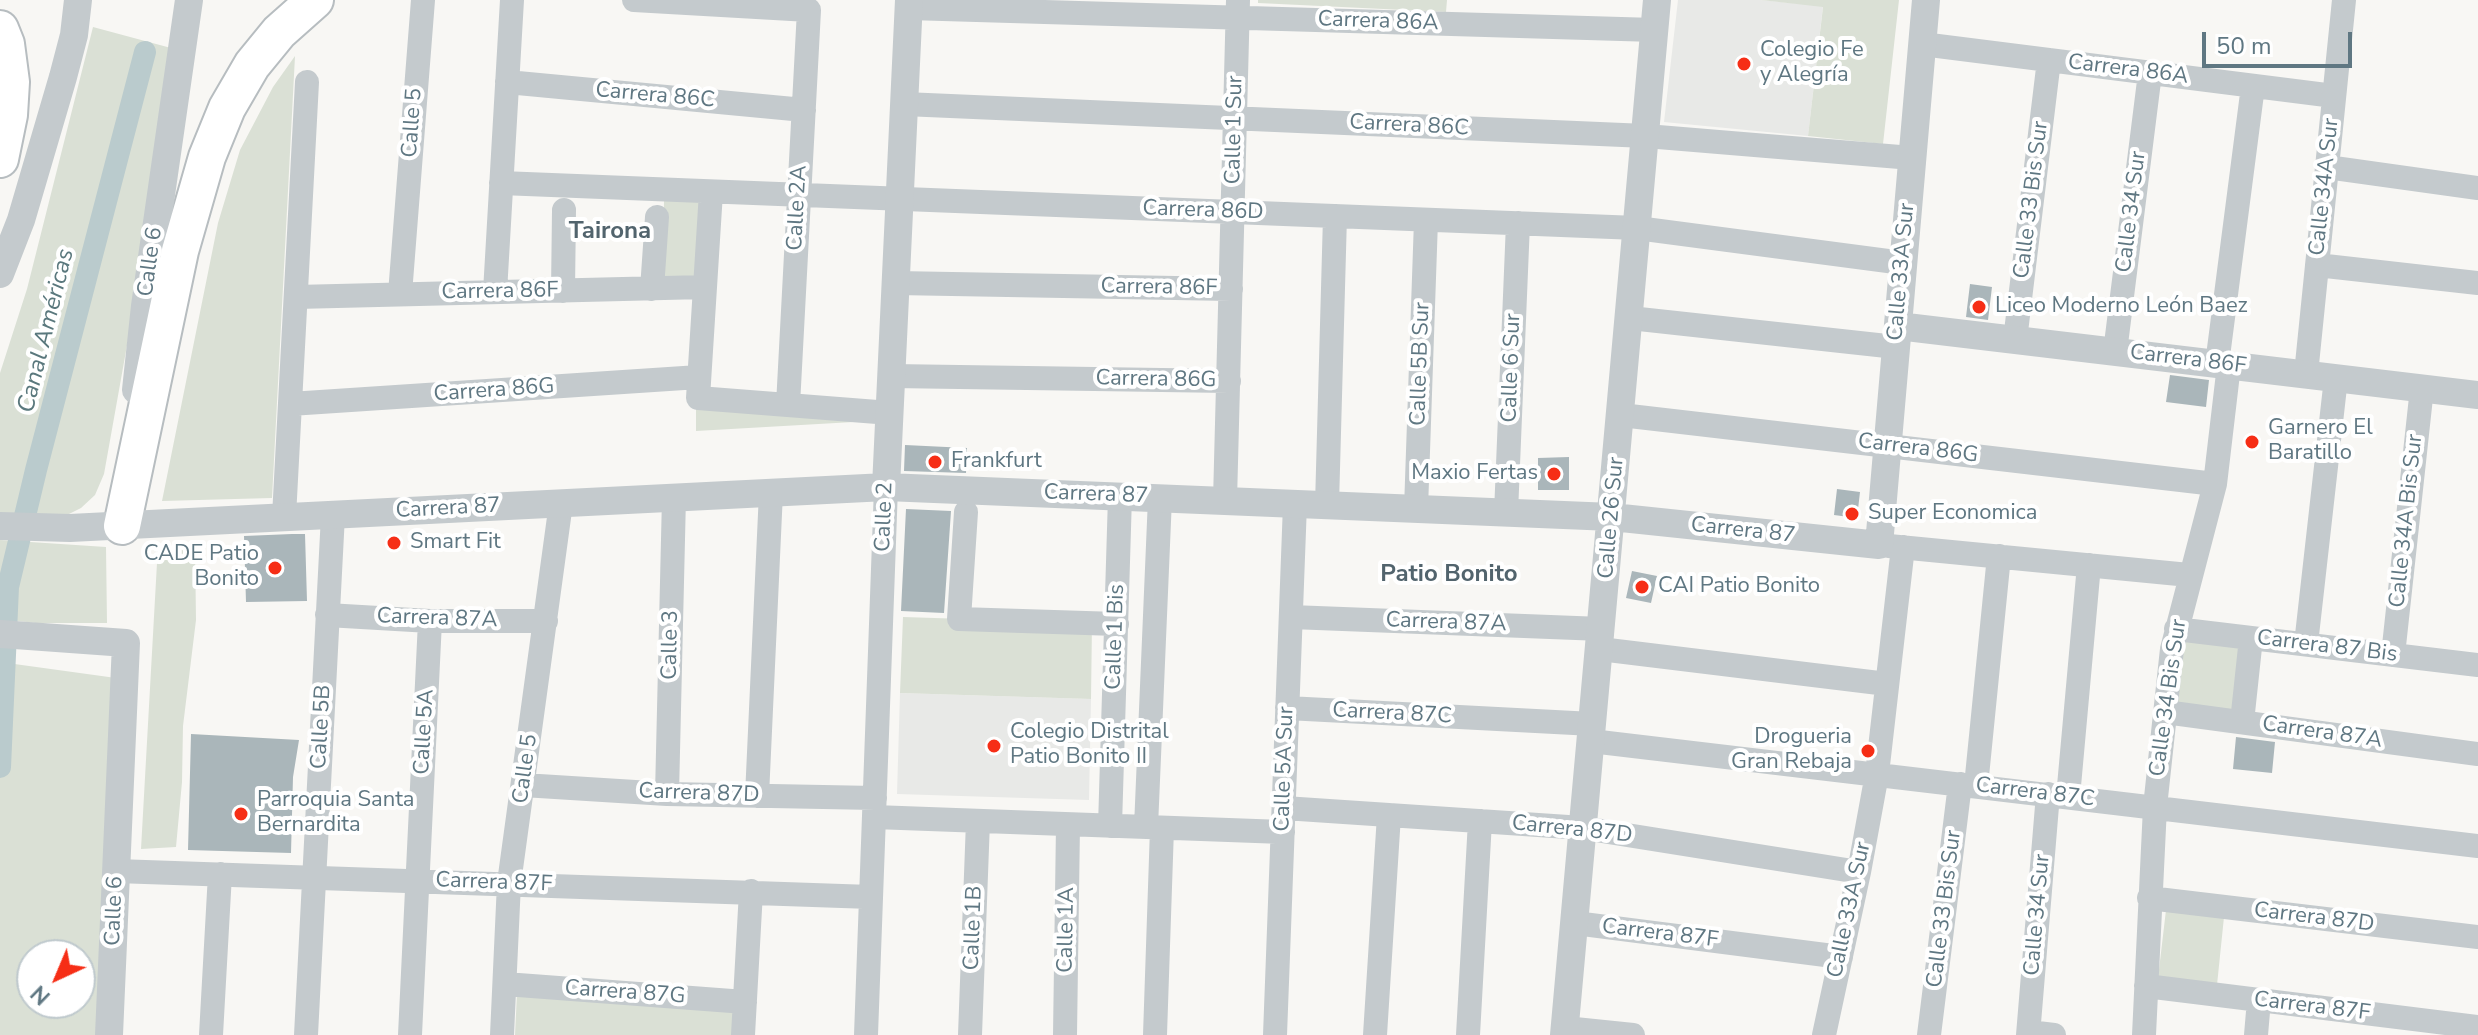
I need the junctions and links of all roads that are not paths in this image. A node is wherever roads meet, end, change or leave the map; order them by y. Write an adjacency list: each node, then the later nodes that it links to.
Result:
1 (78, 0): 42 (street)
2 (189, 0): 86 (street, Calle 6)
3 (315, 0): 86 (main road)
4 (423, 0): 50 (street, Calle 5)
5 (512, 0): 18 (street)
6 (634, 0): 22 (street, Calle 2A)
7 (1657, 0): 13 (street, Calle 26 Sur)
8 (1926, 0): 14 (street, Calle 33A Sur)
9 (2344, 0): 20 (street, Calle 34A Sur)
10 (909, 4): 11 (street, Carrera 86A); 21 (street, Calle 2)
11 (1238, 9): 13 (street, Carrera 86A); 23 (street, Calle 1 Sur)
12 (0, 29): 26 (main road)
13 (1655, 30): 24 (street, Calle 26 Sur)
14 (1922, 44): 15 (street, Carrera 86A); 25 (street, Calle 33A Sur)
15 (2049, 60): 16 (street, Carrera 86A); 54 (street, Calle 33 Bis Sur)
16 (2150, 73): 19 (street, Carrera 86A); 55 (street, Calle 34 Sur)
17 (307, 82): 51 (street)
18 (507, 82): 22 (street, Carrera 86C); 28 (street)
19 (2253, 86): 20 (street, Carrera 86A); 56 (street, Calle 34 Bis Sur)
20 (2334, 96): 27 (street, Calle 34A Sur)
21 (904, 104): 23 (street, Carrera 86C); 32 (street, Calle 2)
22 (804, 110): 31 (street, Calle 2A)
23 (1235, 118): 24 (street, Carrera 86C); 34 (street, Calle 1 Sur)
24 (1646, 136): 25 (street, Carrera 86C); 39 (street, Calle 26 Sur)
25 (1912, 158): 40 (street, Calle 33A Sur)
26 (0, 159)
27 (2327, 167): 29 (street); 41 (street, Calle 34A Sur)
28 (501, 183): 30 (street, Carrera 86D); 49 (street)
29 (2478, 188)
30 (711, 192): 31 (street, Carrera 86D); 45 (street)
31 (799, 195): 32 (street, Carrera 86D); 65 (street, Calle 2A)
32 (900, 199): 34 (street, Carrera 86D); 43 (street, Calle 2)
33 (564, 210): 48 (street)
34 (1233, 212): 35 (street, Carrera 86D); 47 (street, Calle 1 Sur)
35 (1335, 216): 37 (street, Carrera 86D); 78 (street)
36 (657, 217): 46 (street)
37 (1426, 220): 38 (street, Carrera 86D); 79 (street, Calle 5B Sur)
38 (1518, 223): 39 (street, Carrera 86D); 81 (street, Calle 6 Sur)
39 (1637, 228): 40 (street, Carrera 86D); 52 (street, Calle 26 Sur)
40 (1903, 263): 53 (street, Calle 33A Sur)
41 (2317, 265): 44 (street); 57 (street, Calle 34A Sur)
42 (0, 274)
43 (896, 283): 47 (street, Carrera 86F); 58 (street, Calle 2)
44 (2478, 283)
45 (705, 287): 46 (street, Carrera 86F); 61 (street)
46 (652, 289): 48 (street, Carrera 86F)
47 (1231, 289): 60 (street, Calle 1 Sur)
48 (563, 291): 49 (street, Carrera 86F)
49 (495, 292): 50 (street, Carrera 86F)
50 (400, 294): 51 (street, Carrera 86F)
51 (296, 297): 64 (street)
52 (1630, 318): 53 (street, Carrera 86F); 67 (street, Calle 26 Sur)
53 (1897, 337): 54 (street, Carrera 86F); 68 (street, Calle 33A Sur)
54 (2015, 340): 55 (street, Carrera 86F)
55 (2115, 352): 56 (street, Carrera 86F)
56 (2223, 365): 57 (street, Carrera 86F); 69 (street, Calle 34 Bis Sur)
57 (2306, 374): 59 (street, Carrera 86F)
58 (892, 376): 60 (street, Carrera 86G); 66 (street, Calle 2)
59 (2336, 378): 62 (street, Carrera 86F); 100 (street)
60 (1229, 381): 75 (street, Calle 1 Sur)
61 (698, 388): 64 (street, Carrera 86G); 65 (street, Carrera 86G)
62 (2422, 388): 63 (street, Carrera 86F); 101 (street, Calle 34A Bis Sur)
63 (2478, 395)
64 (290, 404): 83 (street)
65 (788, 405): 66 (street, Carrera 86G)
66 (890, 413): 70 (street, Calle 2)
67 (1621, 415): 68 (street, Carrera 86G); 84 (street, Calle 26 Sur)
68 (1887, 446): 69 (street, Carrera 86G); 87 (street, Calle 33A Sur)
69 (2215, 484): 90 (street, Calle 34 Bis Sur)
70 (886, 487): 71 (street, Carrera 87); 72 (street, Carrera 87); 115 (street, Calle 2)
71 (771, 492): 73 (street, Carrera 87); 113 (street)
72 (1120, 496): 74 (street, Carrera 87); 95 (street, Calle 1 Bis)
73 (674, 497): 76 (street, Carrera 87); 112 (street, Calle 3)
74 (1160, 498): 75 (street, Carrera 87); 123 (street, Calle 1 Bis)
75 (1225, 501): 77 (street, Carrera 87)
76 (561, 503): 82 (street, Carrera 87); 94 (street, Calle 5)
77 (1295, 504): 78 (street, Carrera 87); 92 (street, Calle 5A Sur)
78 (1327, 505): 79 (street, Carrera 87)
79 (1416, 509): 81 (street, Carrera 87)
80 (966, 512): 95 (street)
81 (1506, 513): 84 (street, Carrera 87)
82 (333, 515): 83 (street, Carrera 87); 91 (street, Calle 5B)
83 (284, 517): 86 (street, Carrera 87)
84 (1612, 517): 87 (street, Carrera 87); 99 (street, Calle 26 Sur)
85 (0, 526): 86 (street, Carrera 87)
86 (122, 526)
87 (1891, 546): 88 (street, Carrera 87); 103 (street, Calle 33A Sur)
88 (1999, 556): 89 (street, Carrera 87); 111 (street, Calle 33 Bis Sur)
89 (2089, 565): 90 (street, Carrera 87); 114 (street, Calle 34 Sur)
90 (2189, 575): 96 (street, Calle 34 Bis Sur)
91 (327, 615): 93 (street, Carrera 87A); 130 (street, Calle 5B)
92 (1291, 617): 99 (street, Carrera 87A); 104 (street, Calle 5A Sur)
93 (430, 621): 94 (street, Carrera 87A); 131 (street, Calle 5A)
94 (546, 621): 110 (street, Calle 5)
95 (1117, 624): 122 (street, Calle 1 Bis)
96 (2176, 629): 98 (street, Carrera 87 Bis); 105 (street, Calle 34 Bis Sur)
97 (0, 634): 127 (street, Calle 6)
98 (2251, 638): 100 (street, Carrera 87 Bis); 106 (street)
99 (1601, 639): 103 (street, Carrera 87A); 107 (street, Calle 26 Sur)
100 (2306, 644): 101 (street, Carrera 87 Bis)
101 (2393, 655): 102 (street, Carrera 87 Bis)
102 (2478, 665)
103 (1887, 684): 109 (street, Calle 33A Sur)
104 (1287, 708): 107 (street, Carrera 87C); 117 (street, Calle 5A Sur)
105 (2165, 712): 106 (street, Carrera 87A); 116 (street, Calle 34 Bis Sur)
106 (2242, 722): 108 (street, Carrera 87A)
107 (1592, 732): 109 (street, Carrera 87C); 124 (street, Calle 26 Sur)
108 (2478, 754)
109 (1877, 774): 111 (street, Carrera 87C); 128 (street, Calle 33A Sur)
110 (523, 785): 112 (street, Carrera 87D); 132 (street, Calle 5)
111 (1968, 785): 114 (street, Carrera 87C); 163 (street, Calle 33 Bis Sur)
112 (667, 794): 113 (street, Carrera 87D)
113 (757, 796): 115 (street, Carrera 87D)
114 (2058, 796): 116 (street, Carrera 87C); 147 (street, Calle 34 Sur)
115 (875, 807): 119 (street, Carrera 87D); 134 (street, Calle 2)
116 (2155, 807): 126 (street, Carrera 87C); 135 (street, Calle 34 Bis Sur)
117 (1284, 808): 118 (street, Carrera 87D); 125 (street, Calle 5A Sur)
118 (1389, 815): 120 (street, Carrera 87D); 159 (street)
119 (978, 821): 121 (street, Carrera 87D); 155 (street, Calle 1B)
120 (1480, 821): 124 (street, Carrera 87D); 160 (street)
121 (1068, 825): 122 (street, Carrera 87D); 156 (street, Calle 1A)
122 (1110, 826): 123 (street, Carrera 87D)
123 (1154, 828): 125 (street, Carrera 87D); 157 (street, Calle 1 Bis)
124 (1583, 828): 128 (street, Carrera 87D); 136 (street, Calle 26 Sur)
125 (1283, 832): 158 (street, Calle 5A Sur)
126 (2478, 846)
127 (116, 871): 129 (street, Carrera 87F); 148 (street, Calle 6)
128 (1859, 872): 138 (street, Calle 33A Sur)
129 (220, 874): 130 (street, Carrera 87F); 149 (street)
130 (314, 877): 131 (street, Carrera 87F); 150 (street, Calle 5B)
131 (418, 880): 132 (street, Carrera 87F); 151 (street, Calle 5A)
132 (509, 883): 133 (street, Carrera 87F); 139 (street, Calle 5)
133 (751, 891): 134 (street, Carrera 87F); 142 (street)
134 (871, 897): 154 (street, Calle 2)
135 (2149, 898): 137 (street, Carrera 87D); 140 (street, Calle 34 Bis Sur)
136 (1575, 923): 138 (street, Carrera 87F); 146 (street, Calle 26 Sur)
137 (2478, 937)
138 (1841, 957): 162 (street, Calle 33A Sur)
139 (505, 984): 142 (street, Carrera 87G); 152 (street, Calle 5)
140 (2146, 986): 141 (street, Carrera 87F); 165 (street, Calle 34 Bis Sur)
141 (2259, 1000): 143 (street, Carrera 87F); 166 (street)
142 (745, 1002): 153 (street)
143 (2351, 1023): 145 (street, Carrera 87F)
144 (2478, 1027): 145 (street, Carrera 87F)
145 (2436, 1028)
146 (1564, 1032): 161 (street)
147 (2028, 1034): 164 (street)
148 (109, 1035)
149 (211, 1035)
150 (306, 1035)
151 (410, 1035)
152 (502, 1035)
153 (743, 1035)
154 (866, 1035)
155 (970, 1035)
156 (1065, 1035)
157 (1155, 1035)
158 (1275, 1035)
159 (1375, 1035)
160 (1468, 1035)
161 (1633, 1035)
162 (1824, 1035)
163 (1929, 1035)
164 (2054, 1035)
165 (2144, 1035)
166 (2256, 1035)

